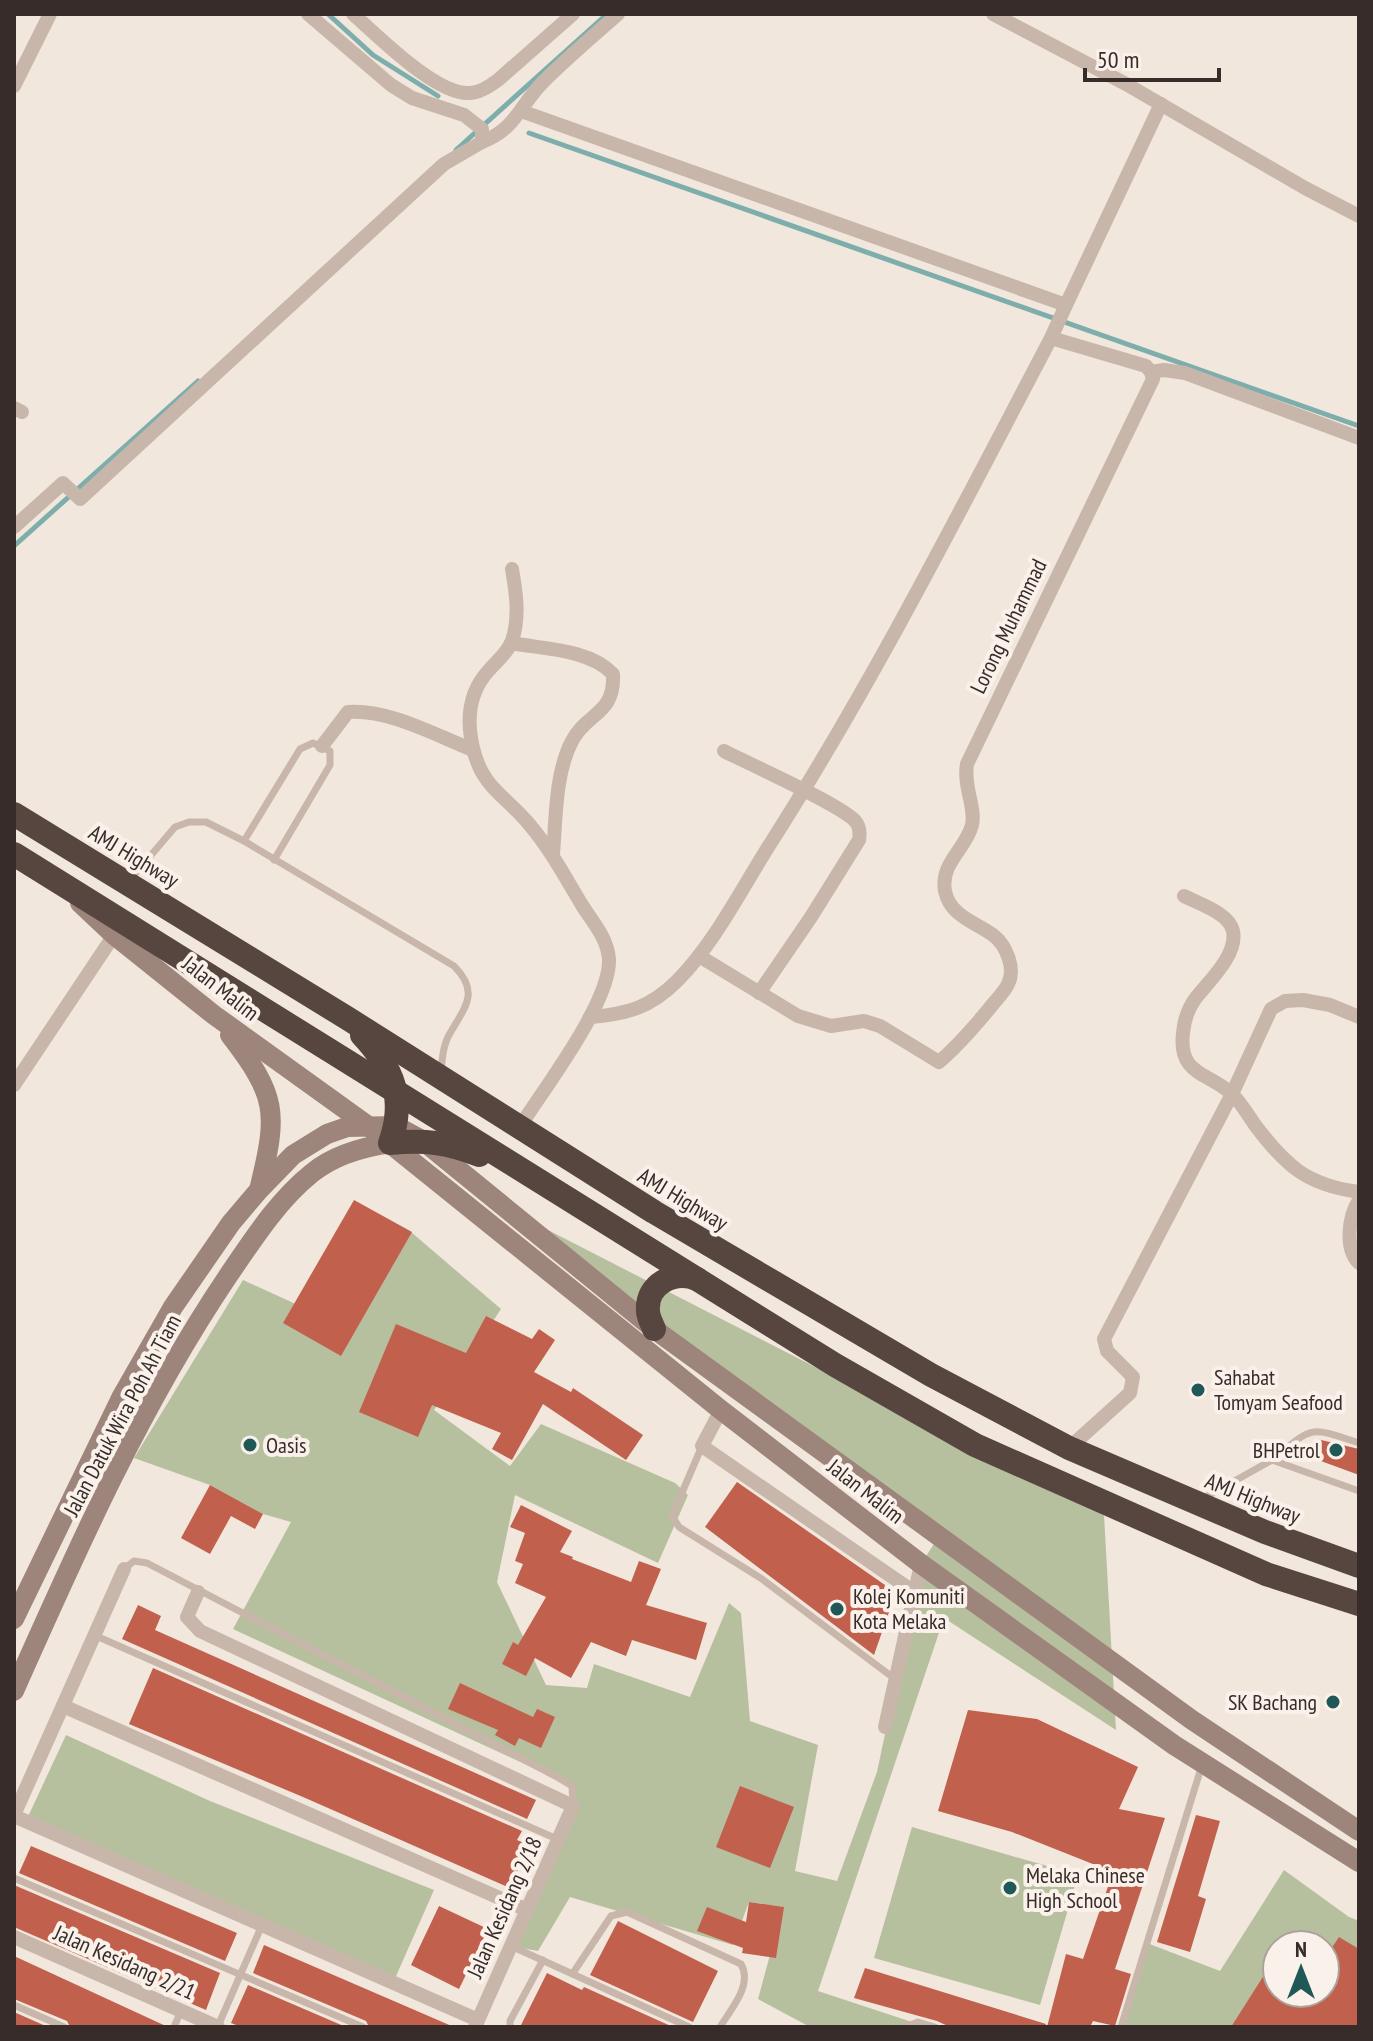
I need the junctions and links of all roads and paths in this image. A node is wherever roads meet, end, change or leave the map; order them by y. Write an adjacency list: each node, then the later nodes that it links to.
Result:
1 (50, 14): 7 (street)
2 (308, 14): 11 (street)
3 (353, 14): 8 (street)
4 (573, 14): 8 (street)
5 (618, 14): 10 (street)
6 (993, 14): 9 (street)
7 (14, 86)
8 (457, 92): 11 (street)
9 (1161, 104): 13 (street); 14 (street)
10 (521, 111): 12 (street); 14 (street)
11 (457, 114): 12 (street)
12 (482, 136): 18 (street)
13 (1359, 216)
14 (1064, 309): 15 (street)
15 (1053, 335): 16 (street); 24 (street)
16 (1151, 372): 17 (street); 35 (street, Lorong Muhammad)
17 (1359, 438)
18 (14, 527)
19 (512, 569): 20 (street)
20 (511, 643): 22 (street); 28 (street)
21 (322, 746): 22 (street); 26 (lane); 29 (lane)
22 (473, 750): 28 (street)
23 (724, 751): 24 (street)
24 (803, 791): 34 (street); 35 (street)
25 (14, 814): 31 (highway, AMJ Highway)
26 (244, 841): 29 (lane); 31 (lane)
27 (14, 854): 30 (highway)
28 (553, 854): 37 (street)
29 (274, 860): 40 (lane)
30 (53, 879): 33 (main road, Jalan Malim); 42 (highway)
31 (127, 882): 39 (highway, AMJ Highway)
32 (1184, 896): 43 (street)
33 (114, 935): 36 (main road, Jalan Malim); 41 (street)
34 (699, 956): 35 (street); 37 (street)
35 (759, 993)
36 (214, 1015): 44 (main road, Jalan Malim); 48 (main road)
37 (590, 1017): 45 (street)
38 (1359, 1017): 43 (street)
39 (347, 1018): 40 (highway, AMJ Highway); 42 (highway)
40 (441, 1078): 45 (highway, AMJ Highway)
41 (14, 1085)
42 (396, 1091): 46 (highway); 51 (highway)
43 (1232, 1094): 49 (street); 58 (street)
44 (367, 1125): 46 (main road); 48 (main road, Jalan Datuk Wira Poh Ah Tiam)
45 (519, 1128): 58 (highway, AMJ Highway)
46 (393, 1135): 47 (highway); 55 (main road, Jalan Malim); 71 (main road, Jalan Datuk Wira Poh Ah Tiam)
47 (422, 1140): 51 (highway); 54 (main road, Jalan Malim)
48 (259, 1190): 68 (main road, Jalan Datuk Wira Poh Ah Tiam)
49 (1359, 1192)
50 (1359, 1200): 52 (street)
51 (579, 1205): 53 (highway)
52 (1359, 1263)
53 (703, 1282): 54 (highway); 67 (highway)
54 (654, 1329): 77 (main road, Jalan Malim)
55 (721, 1410): 57 (street); 62 (main road, Jalan Malim)
56 (1359, 1443): 59 (lane)
57 (702, 1446): 66 (street); 70 (lane)
58 (1069, 1448): 61 (highway, AMJ Highway)
59 (1272, 1460): 60 (lane); 61 (lane)
60 (1359, 1491)
61 (1195, 1503): 63 (highway, AMJ Highway)
62 (921, 1564): 66 (street); 74 (main road, Jalan Malim)
63 (1359, 1565)
64 (124, 1569): 65 (lane); 69 (street)
65 (198, 1592): 75 (lane); 75 (street)
66 (914, 1592): 70 (street)
67 (1359, 1604)
68 (14, 1619)
69 (94, 1635): 72 (street); 78 (lane)
70 (895, 1680): 73 (street)
71 (14, 1691)
72 (63, 1706): 76 (street); 81 (street)
73 (885, 1727)
74 (1203, 1763): 79 (main road, Jalan Malim); 100 (lane)
75 (573, 1806): 78 (street, Jalan Kesidang 2/18)
76 (14, 1815): 82 (street)
77 (1359, 1831)
78 (558, 1839): 81 (street, Jalan Kesidang 2/18)
79 (1359, 1862)
80 (14, 1878): 87 (lane)
81 (527, 1910): 84 (street, Jalan Kesidang 2/18)
82 (262, 1925): 87 (lane); 90 (street)
83 (14, 1937): 89 (street, Jalan Kesidang 2/21)
84 (511, 1946): 85 (lane); 90 (street, Jalan Kesidang 2/18)
85 (543, 1960): 86 (lane); 95 (lane)
86 (573, 1973): 96 (lane); 97 (lane)
87 (241, 1975): 93 (lane); 94 (lane)
88 (14, 2005): 91 (lane)
89 (181, 2011): 92 (lane); 93 (street, Jalan Kesidang 2/21)
90 (476, 2024)
91 (64, 2027)
92 (174, 2027)
93 (218, 2027)
94 (363, 2027)
95 (510, 2027)
96 (689, 2027)
97 (720, 2027)
98 (905, 2027): 99 (lane)
99 (935, 2027)
100 (1121, 2027)

